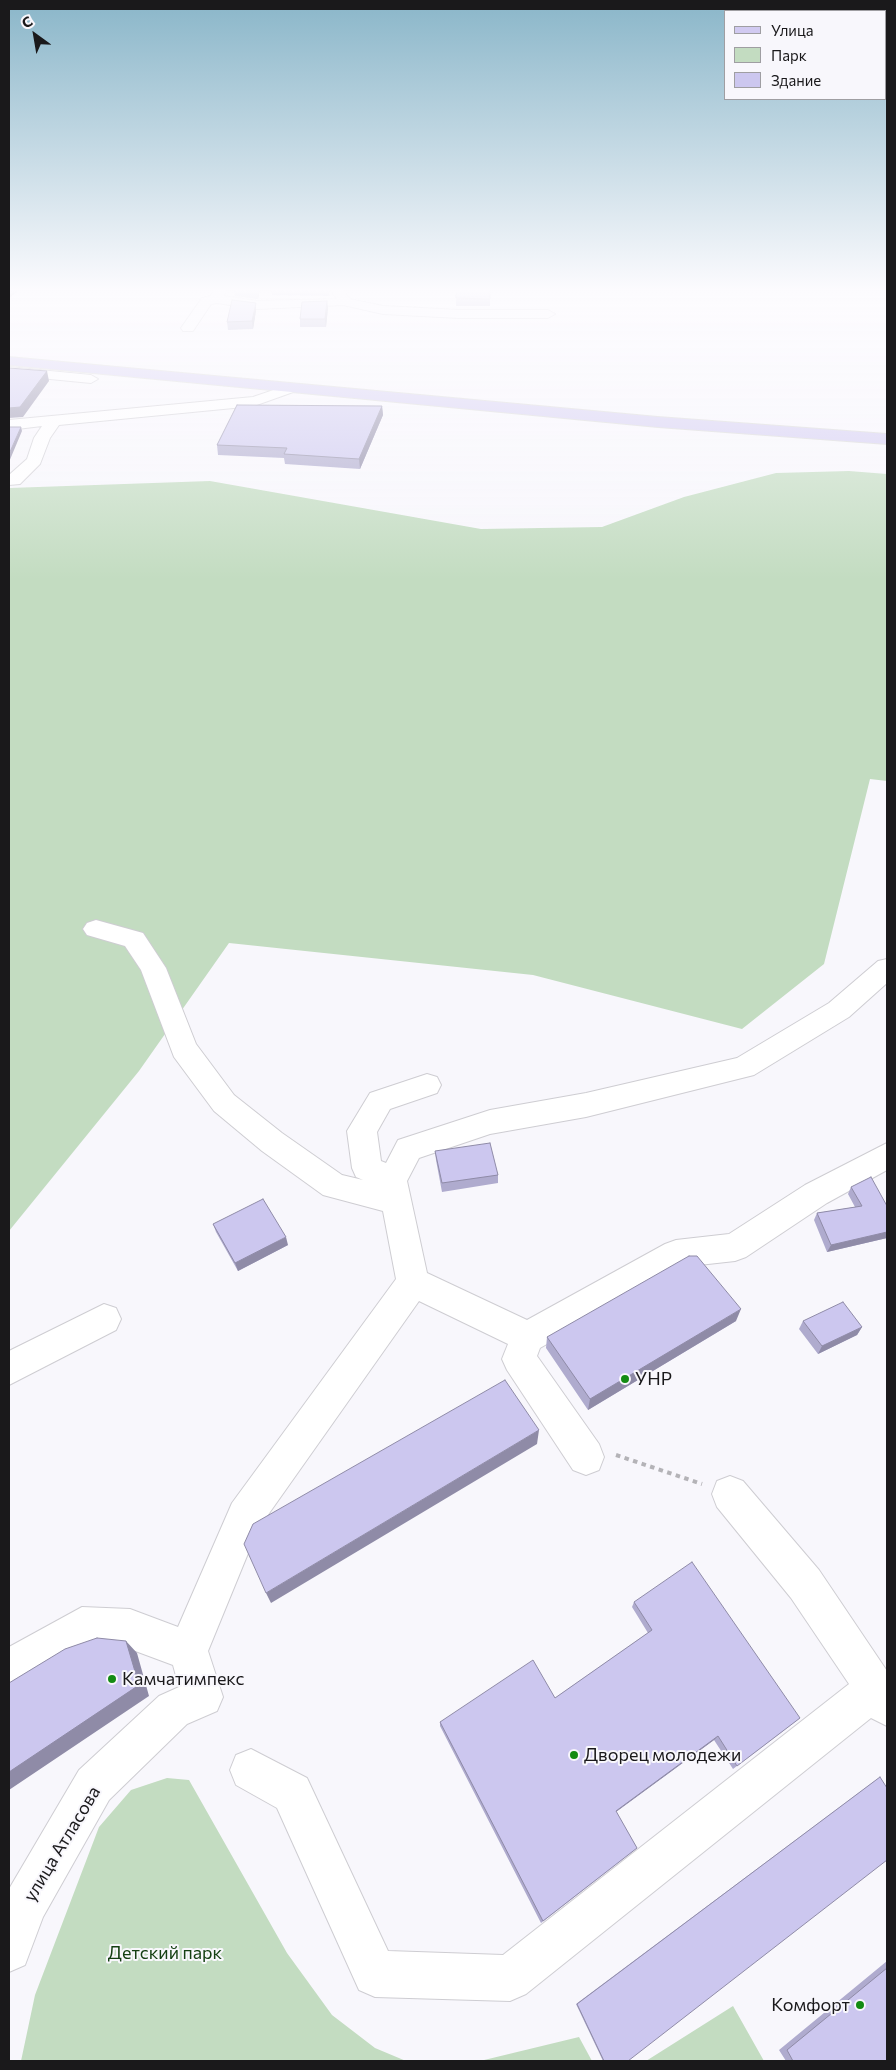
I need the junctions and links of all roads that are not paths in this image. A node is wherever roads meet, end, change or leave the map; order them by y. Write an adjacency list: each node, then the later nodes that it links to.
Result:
1 (85, 387): 4 (street)
2 (272, 387): 3 (main road)
3 (291, 388): 6 (street); 9 (main road)
4 (80, 393)
5 (196, 397): 6 (street)
6 (254, 401): 7 (street)
7 (54, 420): 8 (street); 10 (street)
8 (9, 425)
9 (887, 439)
10 (9, 480)
11 (96, 929): 15 (street)
12 (887, 968): 15 (street)
13 (427, 1085): 15 (street)
14 (887, 1155): 18 (street)
15 (395, 1191): 16 (street)
16 (413, 1282): 18 (street); 22 (street)
17 (104, 1318): 19 (street)
18 (528, 1336): 20 (street)
19 (9, 1368)
20 (597, 1454)
21 (730, 1494): 24 (street)
22 (188, 1651): 23 (street); 26 (street, улица Атласова)
23 (9, 1670)
24 (881, 1698): 25 (street)
25 (251, 1770)
26 (9, 1949)

